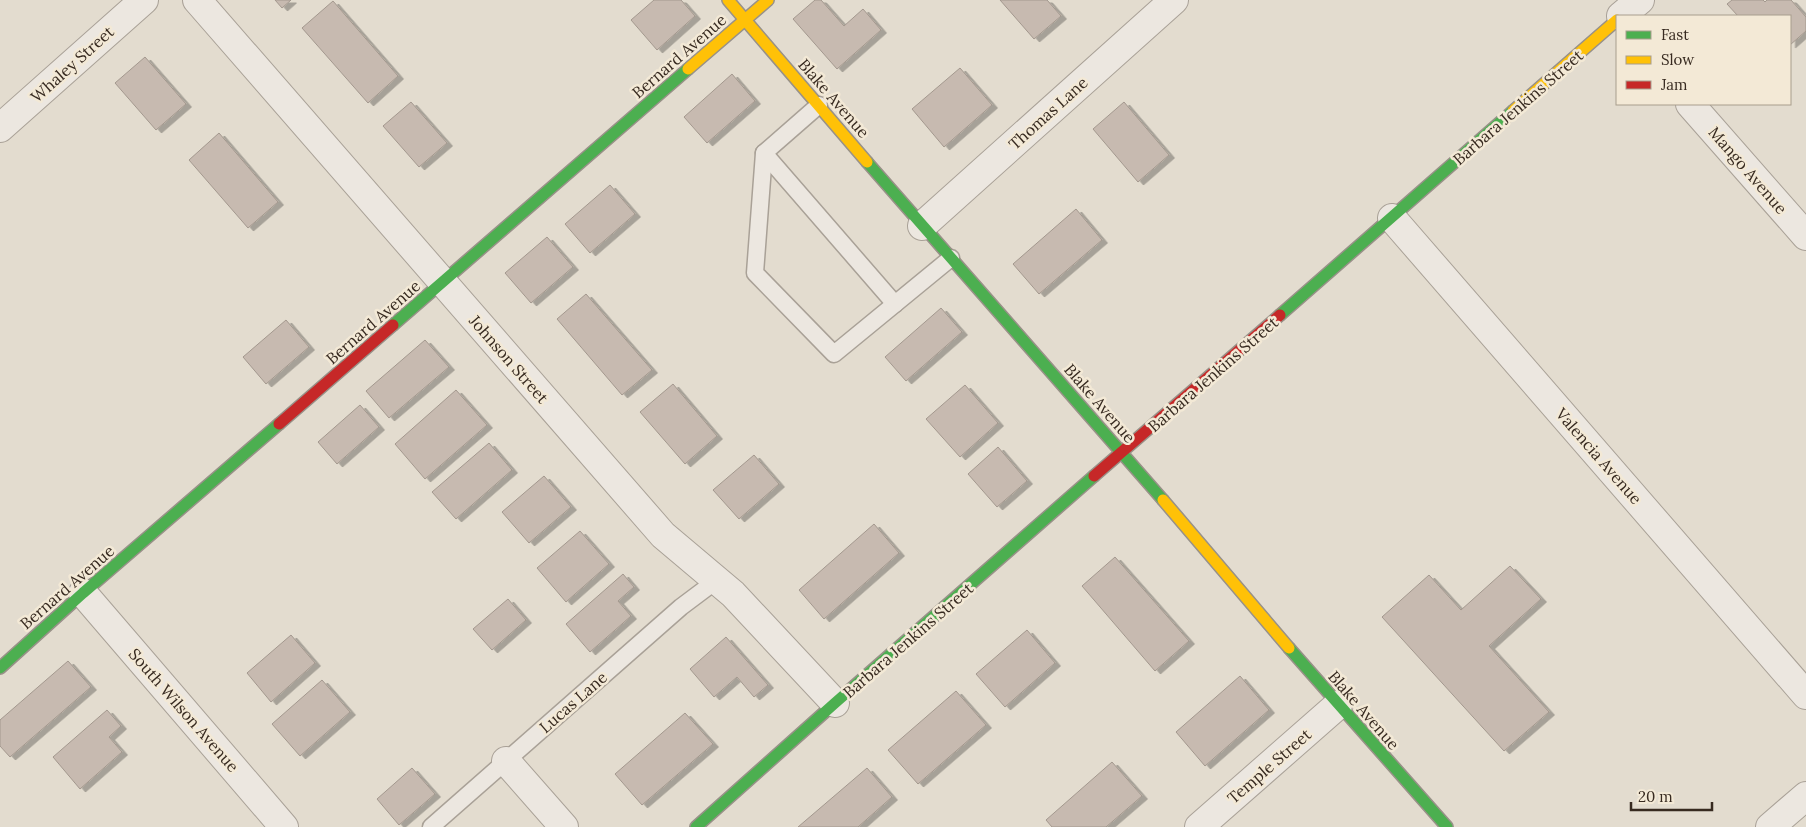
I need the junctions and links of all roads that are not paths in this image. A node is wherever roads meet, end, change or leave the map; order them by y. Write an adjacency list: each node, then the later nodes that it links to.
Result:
1 (144, 0): 12 (street, Whaley Street)
2 (197, 0): 18 (street, Johnson Street)
3 (728, 0): 8 (street, Blake Avenue)
4 (768, 0): 8 (street, Bernard Avenue)
5 (1174, 0): 15 (street, Thomas Lane)
6 (1640, 0): 7 (street, Barbara Jenkins Street)
7 (1623, 15)
8 (746, 20): 10 (street, Blake Avenue); 18 (street, Bernard Avenue)
9 (1616, 21): 14 (street, Barbara Jenkins Street)
10 (819, 105): 13 (lane); 15 (street, Blake Avenue)
11 (1691, 105): 16 (street, Mango Avenue)
12 (0, 128)
13 (764, 153): 19 (lane); 19 (lane)
14 (1392, 218): 20 (street, Barbara Jenkins Street); 24 (street, Valencia Avenue)
15 (922, 226): 17 (street, Blake Avenue)
16 (1806, 236)
17 (951, 258): 19 (lane); 20 (street, Blake Avenue)
18 (443, 283): 21 (street, Johnson Street); 22 (street, Bernard Avenue)
19 (895, 304)
20 (1123, 453): 25 (street, Barbara Jenkins Street); 26 (street, Blake Avenue)
21 (716, 580): 25 (street, Johnson Street); 27 (lane, Lucas Lane)
22 (83, 593): 23 (street, Bernard Avenue); 29 (street, South Wilson Avenue)
23 (0, 668)
24 (1806, 695)
25 (835, 703): 32 (street, Barbara Jenkins Street)
26 (1338, 705): 33 (street, Temple Street); 34 (street, Blake Avenue)
27 (506, 761): 30 (lane, Lucas Lane); 31 (street)
28 (1806, 796): 35 (street)
29 (284, 827)
30 (431, 827)
31 (564, 827)
32 (696, 827)
33 (1199, 827)
34 (1447, 827)
35 (1770, 827)

